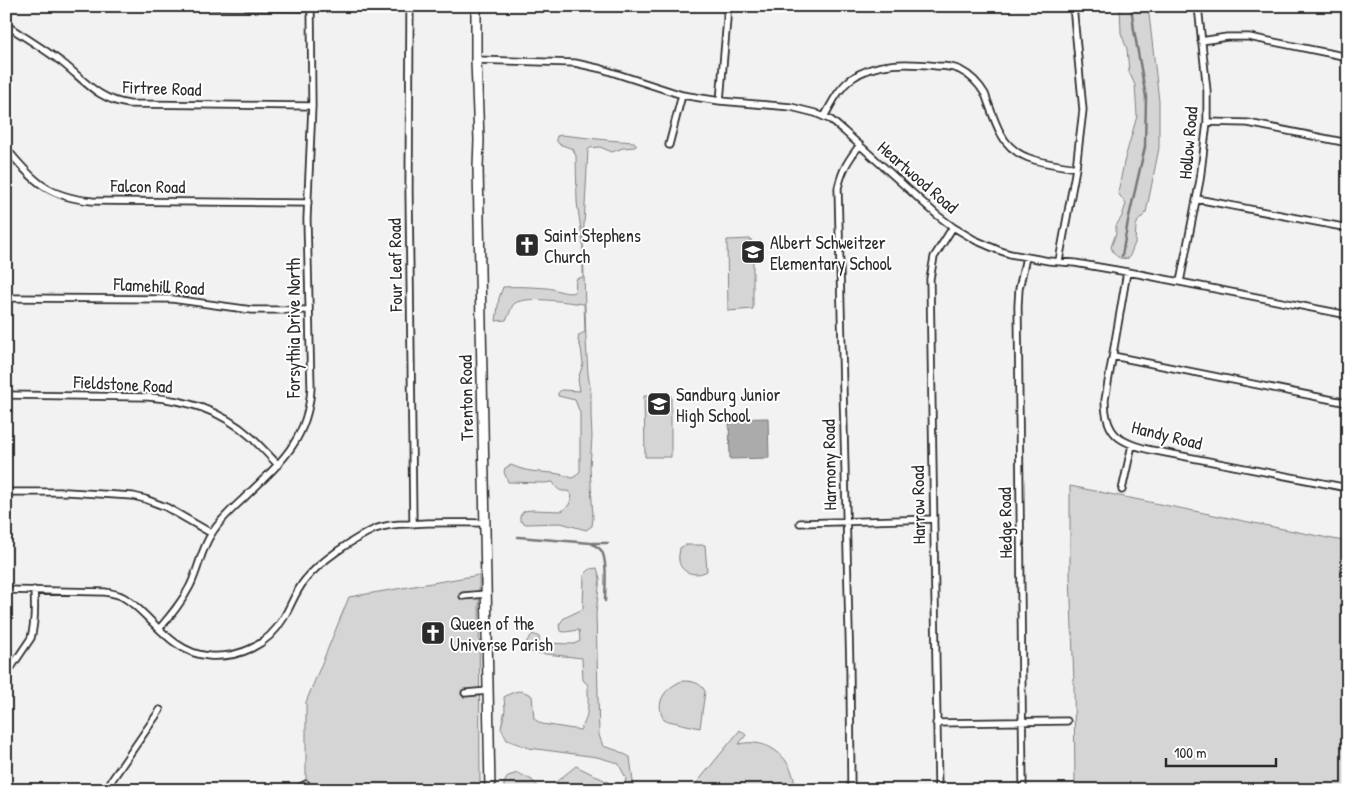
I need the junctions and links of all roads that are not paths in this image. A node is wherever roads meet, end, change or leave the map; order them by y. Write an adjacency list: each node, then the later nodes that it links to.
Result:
1 (182, 6): 7 (street)
2 (410, 6): 45 (street, Four Leaf Road)
3 (476, 6): 11 (main road, Trenton Road)
4 (727, 6): 13 (street)
5 (1073, 6): 21 (street)
6 (1198, 6): 9 (street, Hollow Road)
7 (311, 7): 14 (street, Forsythia Drive North)
8 (6, 25): 14 (street, Firtree Road)
9 (1201, 41): 10 (street); 16 (street, Hollow Road)
10 (1348, 57)
11 (476, 60): 12 (street, Heartwood Road); 43 (main road, Trenton Road)
12 (682, 95): 13 (street, Heartwood Road); 18 (street)
13 (720, 101): 15 (street, Heartwood Road)
14 (312, 106): 23 (street, Forsythia Drive North)
15 (824, 117): 19 (street, Heartwood Road); 21 (street)
16 (1208, 122): 17 (street); 22 (street, Hollow Road)
17 (1348, 143)
18 (669, 145)
19 (860, 145): 24 (street, Heartwood Road); 42 (street, Harmony Road)
20 (6, 148): 23 (street, Falcon Road)
21 (1076, 168): 27 (street)
22 (1197, 199): 25 (street); 29 (street, Hollow Road)
23 (308, 203): 31 (street, Forsythia Drive North)
24 (953, 227): 26 (street, Heartwood Road); 41 (street, Harrow Road)
25 (1348, 228)
26 (1026, 257): 27 (street, Heartwood Road); 57 (street, Hedge Road)
27 (1059, 261): 28 (street, Heartwood Road)
28 (1127, 272): 29 (street, Heartwood Road); 33 (street, Handy Road)
29 (1180, 282): 32 (street, Heartwood Road)
30 (6, 298): 31 (street, Flamehill Road)
31 (309, 310): 37 (street, Forsythia Drive North)
32 (1348, 315)
33 (1113, 356): 35 (street); 36 (street, Handy Road)
34 (6, 395): 37 (street, Fieldstone Road)
35 (1348, 402)
36 (1132, 445): 38 (street, Handy Road); 39 (street)
37 (278, 465): 46 (street, Forsythia Drive North)
38 (1348, 488)
39 (1122, 490)
40 (6, 492): 46 (street)
41 (934, 519): 42 (street); 58 (street, Harrow Road)
42 (846, 522): 44 (street); 65 (street, Harmony Road)
43 (485, 523): 45 (street); 49 (main road, Trenton Road)
44 (800, 523)
45 (414, 524): 51 (street)
46 (211, 534): 51 (street, Forsythia Drive North)
47 (6, 590): 48 (street)
48 (34, 590): 51 (street); 52 (street)
49 (486, 594): 50 (street); 53 (main road, Trenton Road)
50 (463, 596)
51 (159, 629)
52 (6, 676)
53 (488, 691): 54 (street); 64 (main road, Trenton Road)
54 (465, 693)
55 (160, 710): 62 (street)
56 (1067, 721): 57 (street)
57 (1022, 722): 58 (street); 67 (street, Hedge Road)
58 (936, 723): 66 (street, Harrow Road)
59 (6, 784): 61 (street)
60 (306, 784): 63 (street)
61 (14, 790)
62 (105, 790)
63 (295, 790)
64 (490, 790)
65 (851, 790)
66 (938, 790)
67 (1023, 790)

